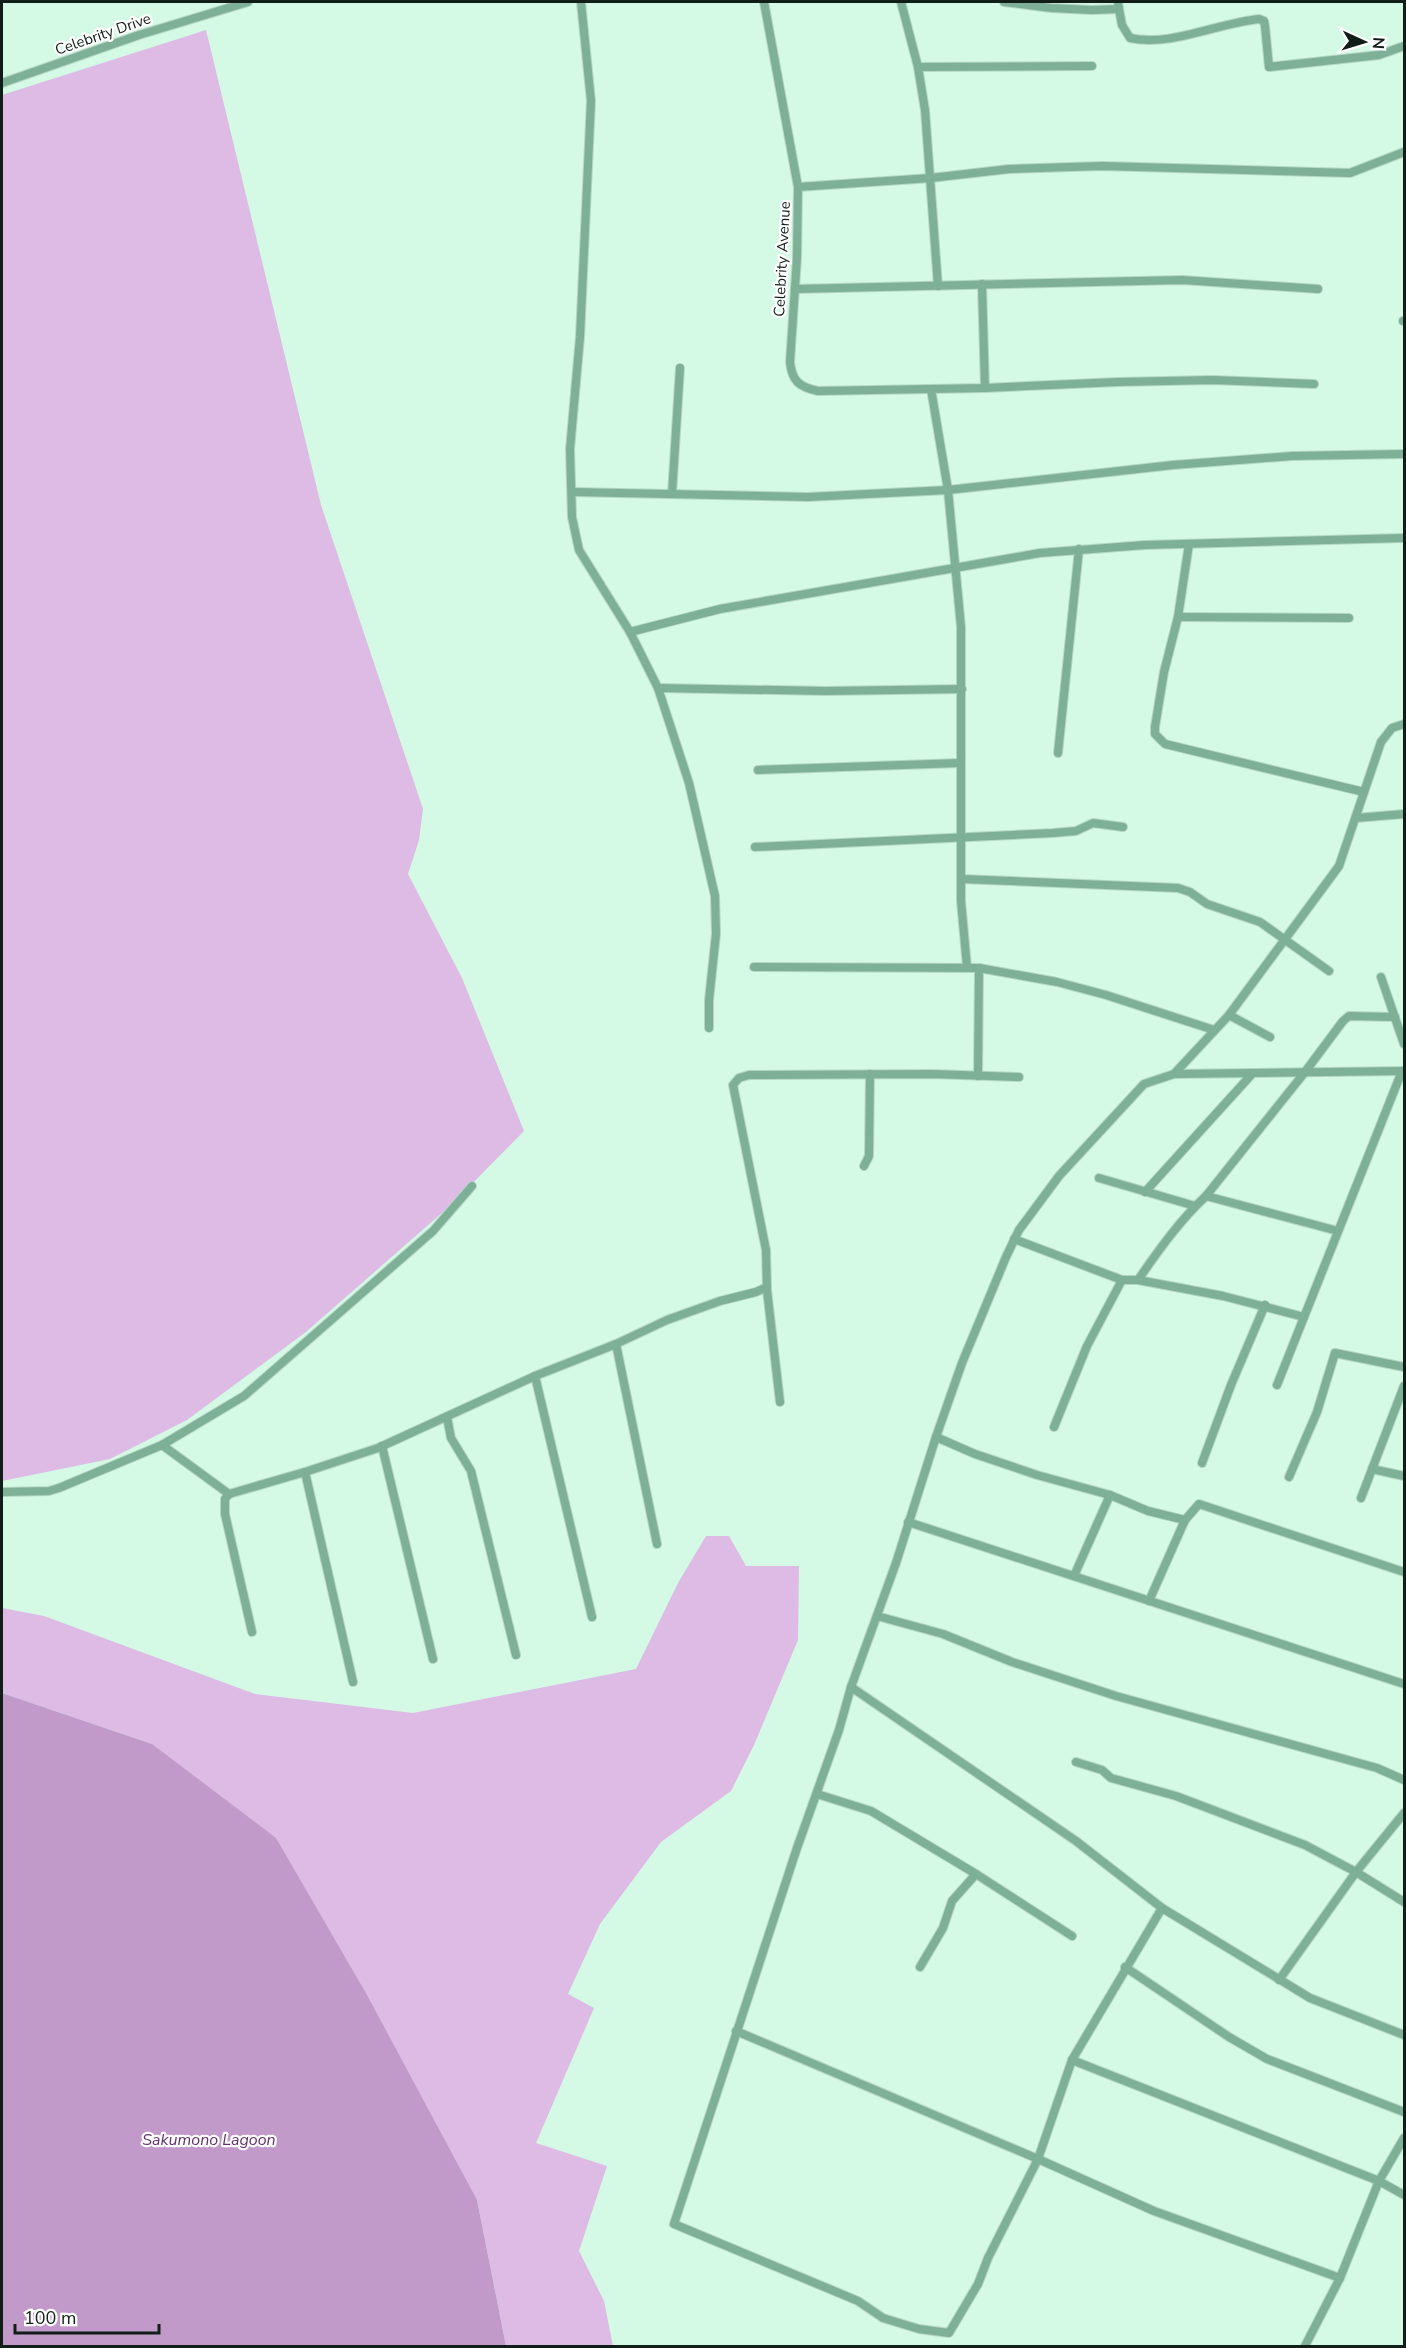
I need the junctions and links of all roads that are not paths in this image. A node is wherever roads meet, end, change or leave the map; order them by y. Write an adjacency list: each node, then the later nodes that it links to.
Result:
1 (248, 2): 10 (street, Celebrity Drive)
2 (581, 2): 24 (street)
3 (764, 2): 13 (street, Celebrity Avenue)
4 (901, 2): 9 (street)
5 (1004, 2): 6 (street)
6 (1119, 5): 7 (street)
7 (1404, 46)
8 (1092, 66): 9 (street)
9 (918, 67): 12 (street)
10 (2, 83)
11 (1404, 152): 12 (street)
12 (931, 178): 13 (street); 15 (street)
13 (798, 187): 16 (street, Celebrity Avenue)
14 (982, 284): 15 (street); 17 (street); 20 (street)
15 (939, 286): 16 (street)
16 (795, 289): 21 (street, Celebrity Avenue)
17 (1318, 289)
18 (680, 368): 25 (street)
19 (1314, 384): 20 (street)
20 (985, 388): 21 (street)
21 (931, 389): 23 (street)
22 (1404, 454): 23 (street)
23 (948, 490): 25 (street); 29 (street)
24 (572, 492): 25 (street); 32 (street)
25 (672, 494)
26 (1404, 538): 27 (street)
27 (1189, 544): 28 (street); 30 (street)
28 (1079, 549): 29 (street); 36 (street)
29 (955, 566): 32 (street); 34 (street)
30 (1179, 617): 31 (street); 39 (street)
31 (1349, 618)
32 (630, 632): 33 (street)
33 (658, 688): 34 (street); 54 (street)
34 (962, 689): 37 (street)
35 (1404, 724): 39 (street)
36 (1058, 753)
37 (960, 762): 38 (street); 43 (street)
38 (759, 770)
39 (1364, 792): 41 (street)
40 (1404, 814): 41 (street)
41 (1356, 818): 46 (street)
42 (1123, 827): 43 (street)
43 (962, 836): 44 (street); 45 (street)
44 (755, 847)
45 (961, 879): 46 (street); 48 (street)
46 (1285, 939): 50 (street); 52 (street)
47 (754, 967): 48 (street)
48 (967, 967): 49 (street)
49 (979, 968): 55 (street); 63 (street)
50 (1329, 970)
51 (1381, 977): 53 (street)
52 (1229, 1015): 55 (street); 56 (street)
53 (1395, 1017): 57 (street); 59 (street)
54 (709, 1028)
55 (1214, 1030): 61 (street)
56 (1270, 1037)
57 (1404, 1044)
58 (1403, 1071): 59 (street); 71 (street)
59 (1305, 1072): 62 (street); 69 (street)
60 (870, 1074): 63 (street); 65 (street); 75 (street)
61 (1174, 1074): 62 (street); 72 (street)
62 (1252, 1074): 68 (street)
63 (978, 1076): 64 (street)
64 (1019, 1077)
65 (864, 1166)
66 (1099, 1178): 68 (street)
67 (472, 1186): 87 (street)
68 (1145, 1192): 70 (street)
69 (1206, 1196): 70 (street); 71 (street)
70 (1196, 1206): 74 (street)
71 (1338, 1231): 77 (street)
72 (1014, 1239): 73 (street); 86 (street)
73 (1122, 1280): 74 (street); 85 (street)
74 (1138, 1280): 76 (street)
75 (767, 1287): 78 (street); 83 (street)
76 (1265, 1305): 77 (street); 89 (street)
77 (1304, 1317): 81 (street)
78 (616, 1344): 80 (street); 100 (street)
79 (1404, 1366): 93 (street)
80 (535, 1376): 84 (street); 104 (street)
81 (1277, 1385)
82 (1404, 1386): 90 (street)
83 (780, 1402)
84 (447, 1417): 88 (street); 107 (street)
85 (1054, 1427)
86 (936, 1437): 96 (street); 99 (street)
87 (162, 1445): 94 (street); 95 (street)
88 (382, 1446): 91 (street); 108 (street)
89 (1202, 1463)
90 (1372, 1469): 92 (street); 97 (street)
91 (305, 1473): 95 (street); 110 (street)
92 (1404, 1476)
93 (1289, 1477)
94 (2, 1492)
95 (229, 1494): 106 (street)
96 (1110, 1495): 98 (street); 102 (street)
97 (1361, 1498)
98 (1185, 1520): 101 (street); 103 (street)
99 (908, 1522): 102 (street); 105 (street)
100 (657, 1544)
101 (1404, 1572)
102 (1074, 1576): 103 (street)
103 (1149, 1601): 111 (street)
104 (592, 1617)
105 (877, 1617): 112 (street); 114 (street)
106 (252, 1632)
107 (516, 1655)
108 (433, 1659)
109 (1404, 1674): 111 (street)
110 (353, 1682)
111 (1403, 1683)
112 (851, 1687): 115 (street); 120 (street)
113 (1076, 1762): 117 (street)
114 (1404, 1780)
115 (817, 1794): 118 (street); 125 (street)
116 (1404, 1813): 117 (street)
117 (1356, 1872): 119 (street); 124 (street)
118 (976, 1874): 121 (street); 122 (street)
119 (1404, 1902)
120 (1162, 1908): 123 (street); 124 (street)
121 (1072, 1936)
122 (920, 1967)
123 (1125, 1967): 127 (street); 128 (street)
124 (1279, 1980): 126 (street)
125 (736, 2031): 130 (street); 130 (street)
126 (1404, 2035)
127 (1072, 2060): 130 (street); 131 (street)
128 (1404, 2112)
129 (1404, 2138): 131 (street)
130 (1038, 2159): 133 (street)
131 (1379, 2181): 132 (street); 133 (street)
132 (1404, 2194)
133 (1340, 2278): 134 (street)
134 (1305, 2346)

